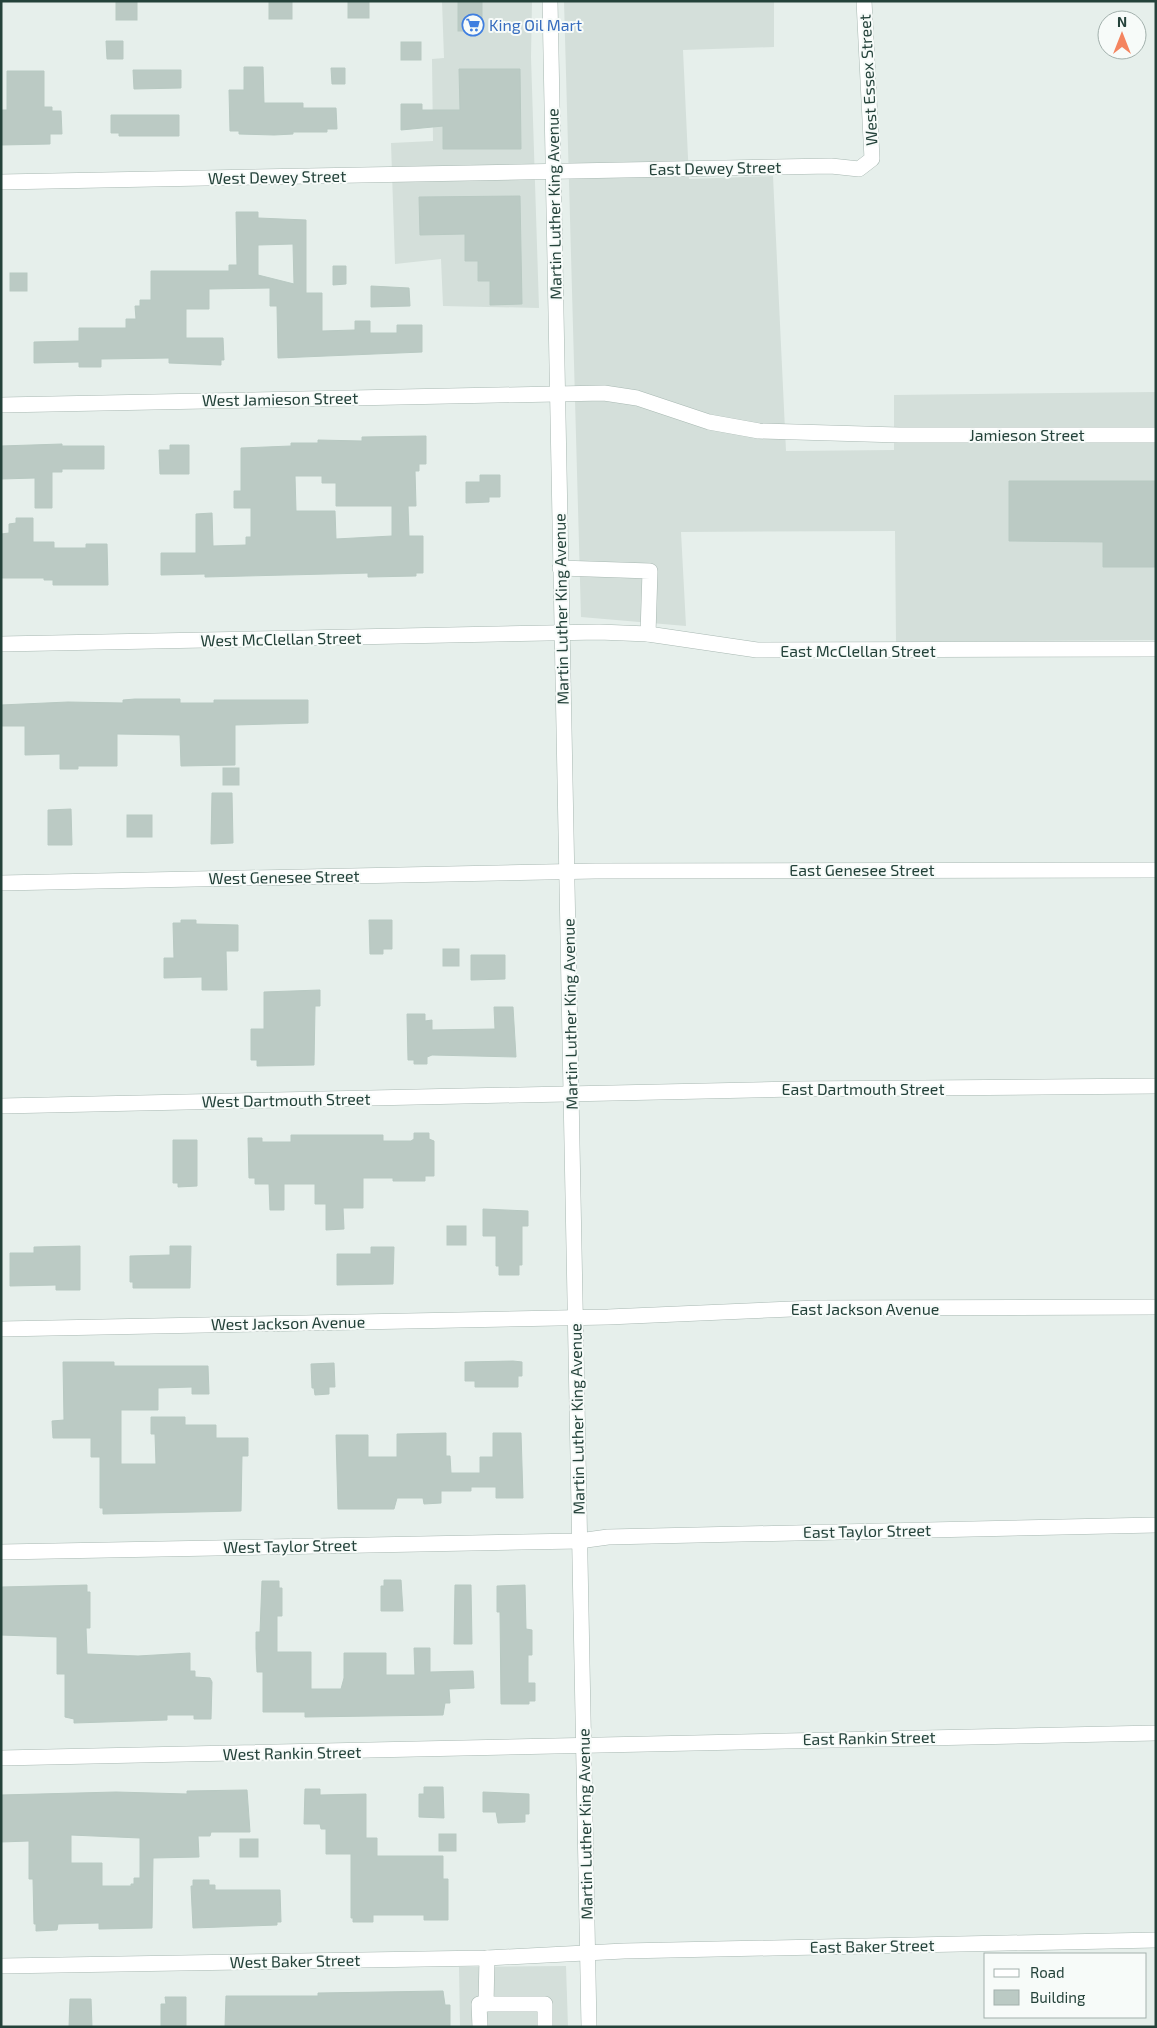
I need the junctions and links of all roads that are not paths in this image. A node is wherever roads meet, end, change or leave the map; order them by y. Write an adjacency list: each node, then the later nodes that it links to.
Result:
1 (550, 1): 4 (street, Martin Luther King Avenue)
2 (864, 1): 3 (street, West Essex Street)
3 (872, 159): 4 (street, East Dewey Street)
4 (553, 172): 5 (street, West Dewey Street); 6 (street, Martin Luther King Avenue)
5 (1, 182)
6 (558, 394): 7 (street, West Jamieson Street); 8 (street, West Jamieson Street); 10 (street, Martin Luther King Avenue)
7 (1, 405)
8 (899, 435): 9 (street, Jamieson Street)
9 (1156, 435)
10 (560, 568): 11 (street, Martin Luther King Avenue); 12 (street)
11 (562, 633): 12 (street, East McClellan Street); 13 (street, West McClellan Street); 16 (street, Martin Luther King Avenue)
12 (648, 634): 14 (street, East McClellan Street)
13 (1, 644)
14 (1156, 649)
15 (1156, 870): 16 (street, East Genesee Street)
16 (567, 872): 17 (street, West Genesee Street); 19 (street, Martin Luther King Avenue)
17 (1, 883)
18 (1156, 1086): 19 (street, East Dartmouth Street)
19 (571, 1094): 20 (street, West Dartmouth Street); 22 (street, Martin Luther King Avenue)
20 (1, 1106)
21 (1156, 1307): 22 (street, East Jackson Avenue)
22 (575, 1317): 23 (street, West Jackson Avenue); 25 (street, Martin Luther King Avenue)
23 (1, 1329)
24 (1156, 1525): 25 (street, East Taylor Street)
25 (579, 1541): 26 (street, West Taylor Street); 28 (street, Martin Luther King Avenue)
26 (1, 1552)
27 (1156, 1733): 28 (street, East Rankin Street)
28 (583, 1747): 29 (street, West Rankin Street); 31 (street, Martin Luther King Avenue)
29 (1, 1758)
30 (1156, 1940): 31 (street, East Baker Street)
31 (588, 1954): 32 (street, West Baker Street); 37 (street, Martin Luther King Avenue)
32 (487, 1958): 33 (street, West Baker Street); 34 (street)
33 (1, 1966)
34 (486, 2004): 35 (street); 36 (street)
35 (480, 2027)
36 (545, 2027)
37 (589, 2027)

